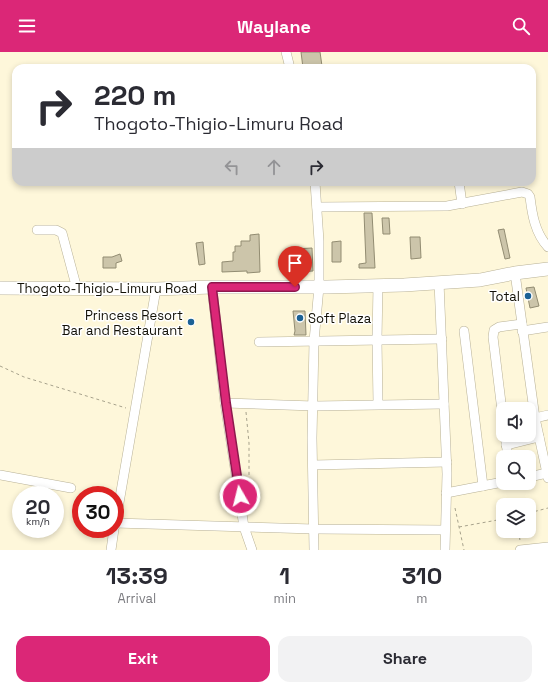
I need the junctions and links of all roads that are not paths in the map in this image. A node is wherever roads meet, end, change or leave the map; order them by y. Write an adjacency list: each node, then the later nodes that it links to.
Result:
1 (286, 52): 2 (street)
2 (289, 64)
3 (315, 186): 6 (street)
4 (460, 186): 5 (street)
5 (462, 204): 6 (street); 8 (street)
6 (317, 207): 14 (street)
7 (37, 230): 16 (street)
8 (548, 247)
9 (548, 269): 10 (highway, Thogoto-Thigio-Limuru Road)
10 (515, 273): 11 (highway, Thogoto-Thigio-Limuru Road); 19 (street)
11 (439, 282): 12 (highway, Thogoto-Thigio-Limuru Road); 21 (street)
12 (378, 285): 14 (highway, Thogoto-Thigio-Limuru Road); 22 (street)
13 (212, 287): 14 (highway, Thogoto-Thigio-Limuru Road); 17 (highway, Thogoto-Thigio-Limuru Road); 27 (street)
14 (318, 287): 23 (street)
15 (0, 288): 16 (highway, Thogoto-Thigio-Limuru Road)
16 (76, 289): 17 (highway, Thogoto-Thigio-Limuru Road)
17 (156, 289): 44 (street)
18 (548, 327): 19 (street)
19 (522, 328): 25 (street); 26 (street)
20 (464, 331): 45 (street)
21 (442, 339): 22 (street); 29 (street)
22 (377, 340): 23 (street); 28 (street)
23 (314, 341): 24 (street); 30 (street)
24 (259, 342)
25 (501, 402)
26 (533, 402)
27 (226, 403): 30 (street); 49 (street)
28 (378, 404): 29 (street); 30 (street)
29 (444, 404): 38 (street)
30 (314, 406): 39 (street)
31 (548, 414): 32 (street)
32 (536, 418)
33 (536, 421): 35 (street)
34 (506, 442): 36 (street)
35 (543, 443): 36 (street); 40 (street)
36 (506, 445): 37 (street)
37 (507, 450)
38 (447, 462): 39 (street); 47 (street)
39 (313, 465): 50 (street)
40 (547, 475): 42 (street)
41 (0, 476): 46 (street)
42 (536, 476)
43 (496, 483): 45 (street)
44 (122, 486)
45 (483, 486): 47 (street)
46 (71, 488)
47 (449, 493): 51 (street)
48 (124, 524): 49 (street)
49 (244, 527): 50 (street); 55 (street)
50 (314, 530): 51 (street); 56 (street)
51 (445, 530): 57 (street)
52 (113, 538): 54 (street)
53 (548, 547): 58 (street)
54 (111, 550)
55 (252, 550)
56 (314, 550)
57 (445, 550)
58 (521, 550)

